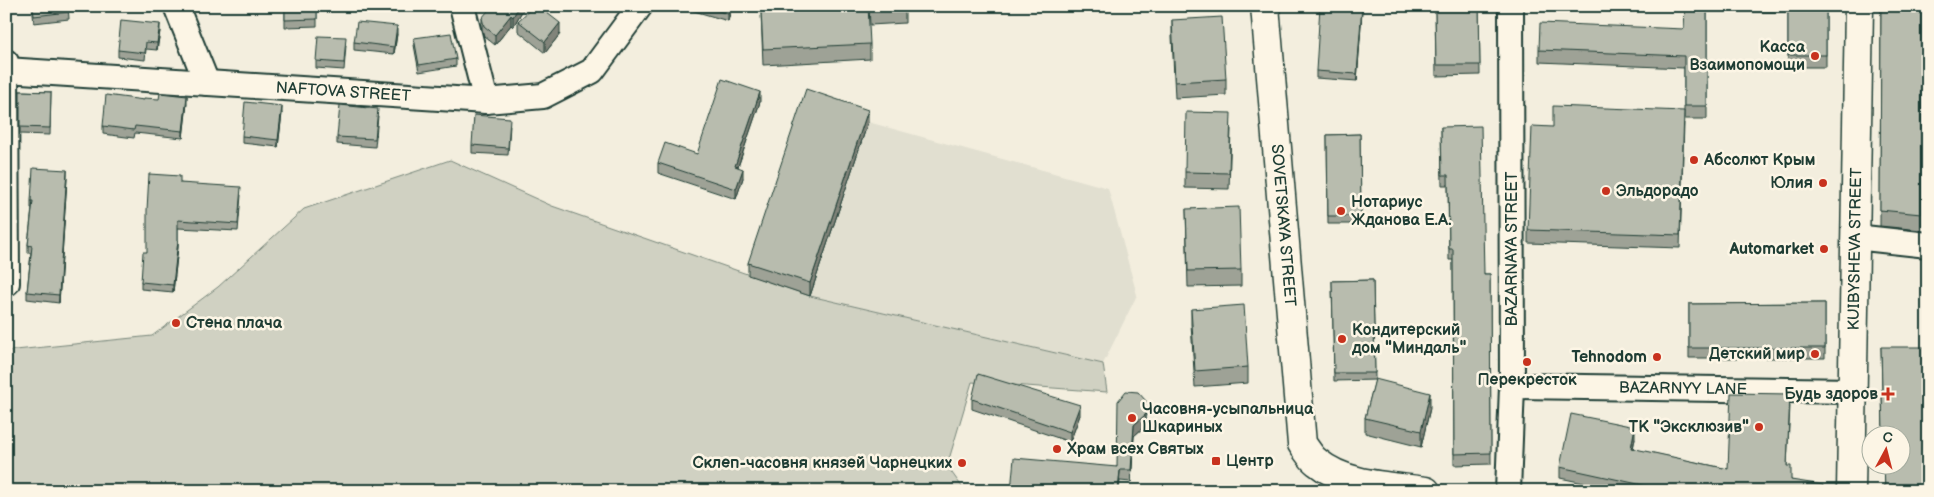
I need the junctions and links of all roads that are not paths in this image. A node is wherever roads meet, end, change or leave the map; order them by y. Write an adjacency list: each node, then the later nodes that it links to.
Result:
1 (176, 6): 8 (street)
2 (462, 6): 9 (street)
3 (640, 6): 9 (street, NAFTOVA STREET)
4 (1265, 6): 15 (street, SOVETSKAYA STREET)
5 (1510, 6): 13 (street, BAZARNAYA STREET)
6 (1859, 6): 10 (street, KUIBYSHEVA STREET)
7 (7, 67): 8 (street, NAFTOVA STREET); 12 (street)
8 (207, 83): 9 (street, NAFTOVA STREET)
9 (486, 101)
10 (1856, 237): 11 (street); 14 (street, KUIBYSHEVA STREET)
11 (1928, 245)
12 (7, 283)
13 (1512, 386): 14 (street, BAZARNYY LANE); 16 (street, BAZARNAYA STREET)
14 (1853, 391): 17 (street, KUIBYSHEVA STREET)
15 (1426, 491)
16 (1508, 491)
17 (1851, 491)

